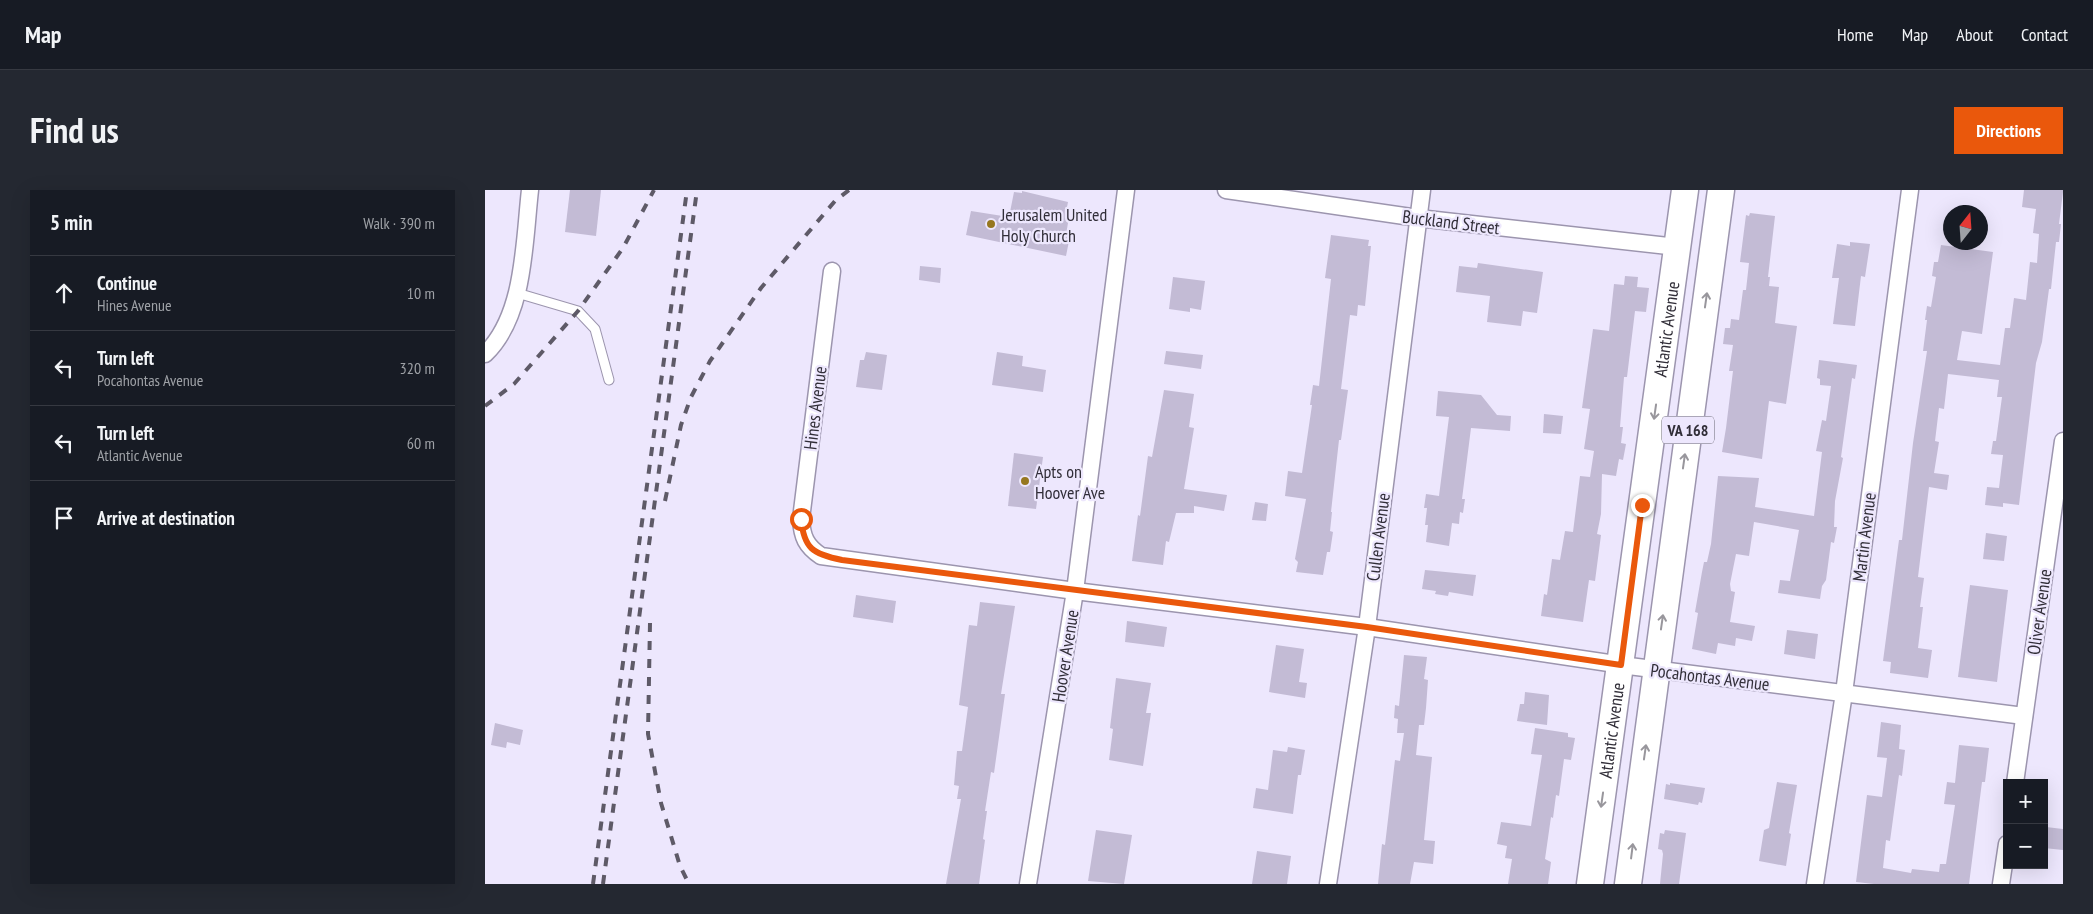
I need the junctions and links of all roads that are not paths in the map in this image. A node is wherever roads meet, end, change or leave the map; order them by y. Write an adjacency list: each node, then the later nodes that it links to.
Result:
1 (530, 190): 11 (street)
2 (1126, 190): 16 (street, Hoover Avenue)
3 (1226, 190): 8 (street, Buckland Street)
4 (1422, 190): 8 (street, Cullen Avenue)
5 (1685, 190): 9 (main road, Atlantic Avenue / VA 168)
6 (1721, 190): 19 (main road, Atlantic Avenue / VA 168, one-way to 6)
7 (1909, 190): 20 (street, Martin Avenue)
8 (1418, 218): 9 (street, Buckland Street); 17 (street, Cullen Avenue)
9 (1677, 247): 18 (main road, Atlantic Avenue / VA 168, one-way to 18)
10 (832, 271): 15 (street, Hines Avenue)
11 (517, 293): 12 (street); 13 (lane)
12 (485, 354)
13 (609, 380)
14 (2063, 442): 21 (street, Oliver Avenue)
15 (806, 544): 16 (street, Pocahontas Avenue)
16 (1075, 591): 17 (street, Pocahontas Avenue); 24 (street, Hoover Avenue)
17 (1367, 627): 18 (street, Pocahontas Avenue); 25 (street, Cullen Avenue)
18 (1621, 665): 19 (street, Pocahontas Avenue); 26 (main road, Atlantic Avenue / VA 168, one-way to 26)
19 (1656, 670): 20 (street, Pocahontas Avenue); 27 (main road, Atlantic Avenue / VA 168, one-way to 19)
20 (1844, 693): 21 (street, Pocahontas Avenue); 28 (street, Martin Avenue)
21 (2024, 716): 22 (street, Oliver Avenue)
22 (2016, 779)
23 (2003, 869): 29 (street)
24 (1028, 884)
25 (1328, 884)
26 (1591, 884)
27 (1628, 884)
28 (1815, 884)
29 (2001, 884)

